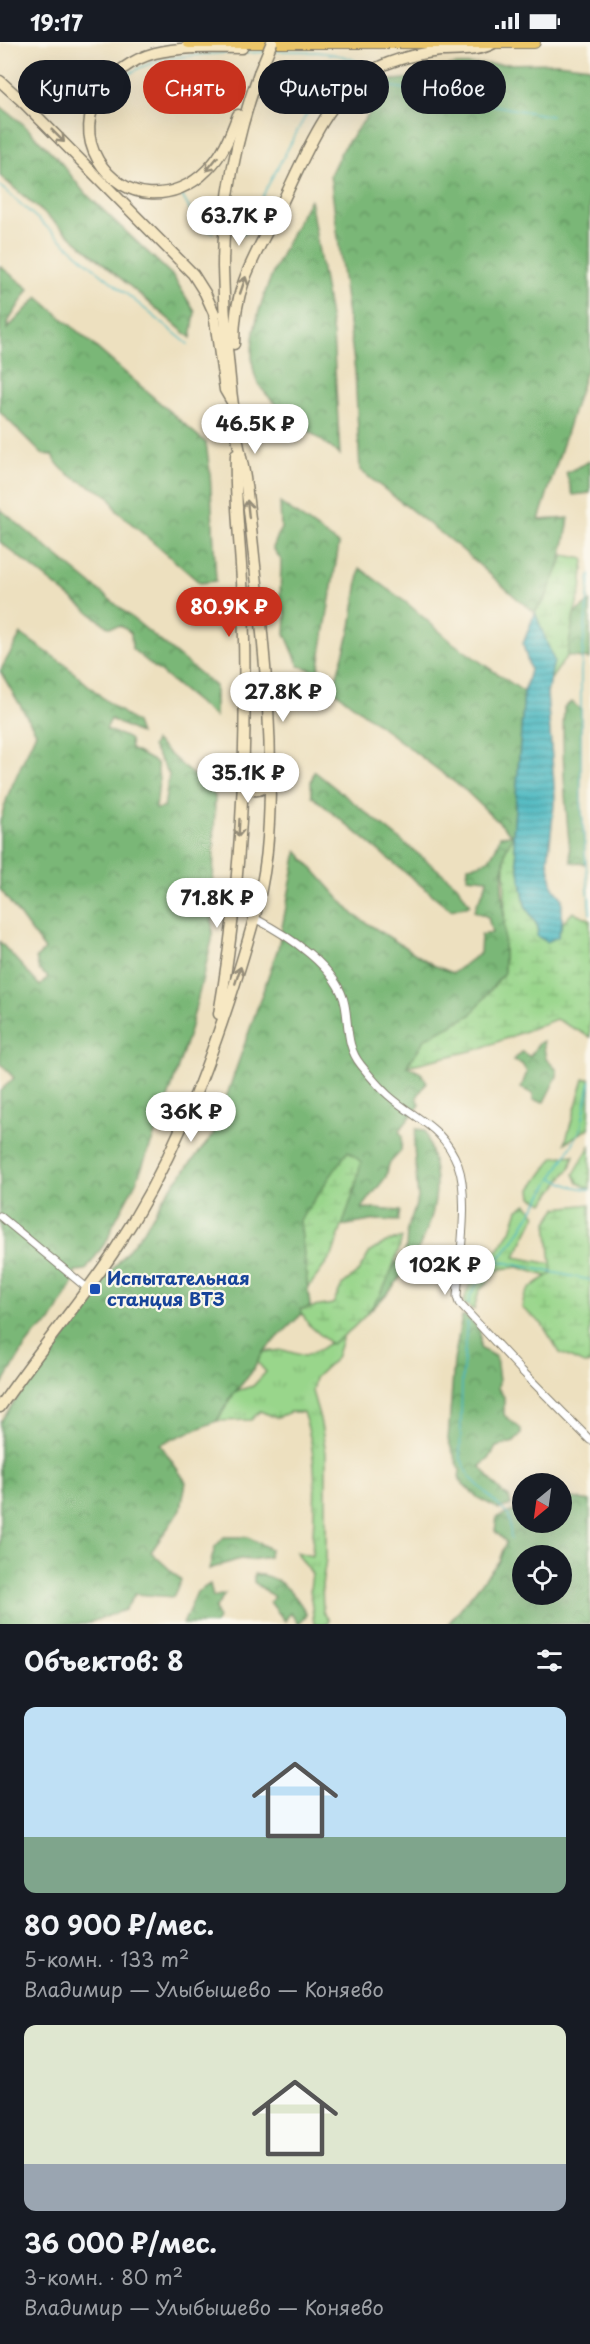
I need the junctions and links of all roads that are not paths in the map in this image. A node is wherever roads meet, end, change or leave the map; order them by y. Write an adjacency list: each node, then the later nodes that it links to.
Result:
1 (189, 42): 3 (highway)
2 (265, 42): 6 (main road)
3 (273, 42): 5 (highway); 6 (main road, bridge); 6 (main road, one-way to 3)
4 (534, 42): 5 (highway)
5 (494, 43): 8 (main road, one-way to 5)
6 (256, 73): 8 (main road)
7 (0, 81): 8 (main road, one-way to 8)
8 (234, 405): 9 (main road)
9 (237, 437): 10 (main road); 11 (main road, one-way to 9)
10 (242, 770): 11 (main road); 13 (main road, one-way to 13)
11 (269, 782): 12 (main road)
12 (255, 919): 13 (main road, one-way to 12); 17 (street)
13 (198, 1089): 15 (main road)
14 (0, 1216): 15 (street)
15 (87, 1288): 16 (main road)
16 (0, 1407)
17 (590, 1440)

